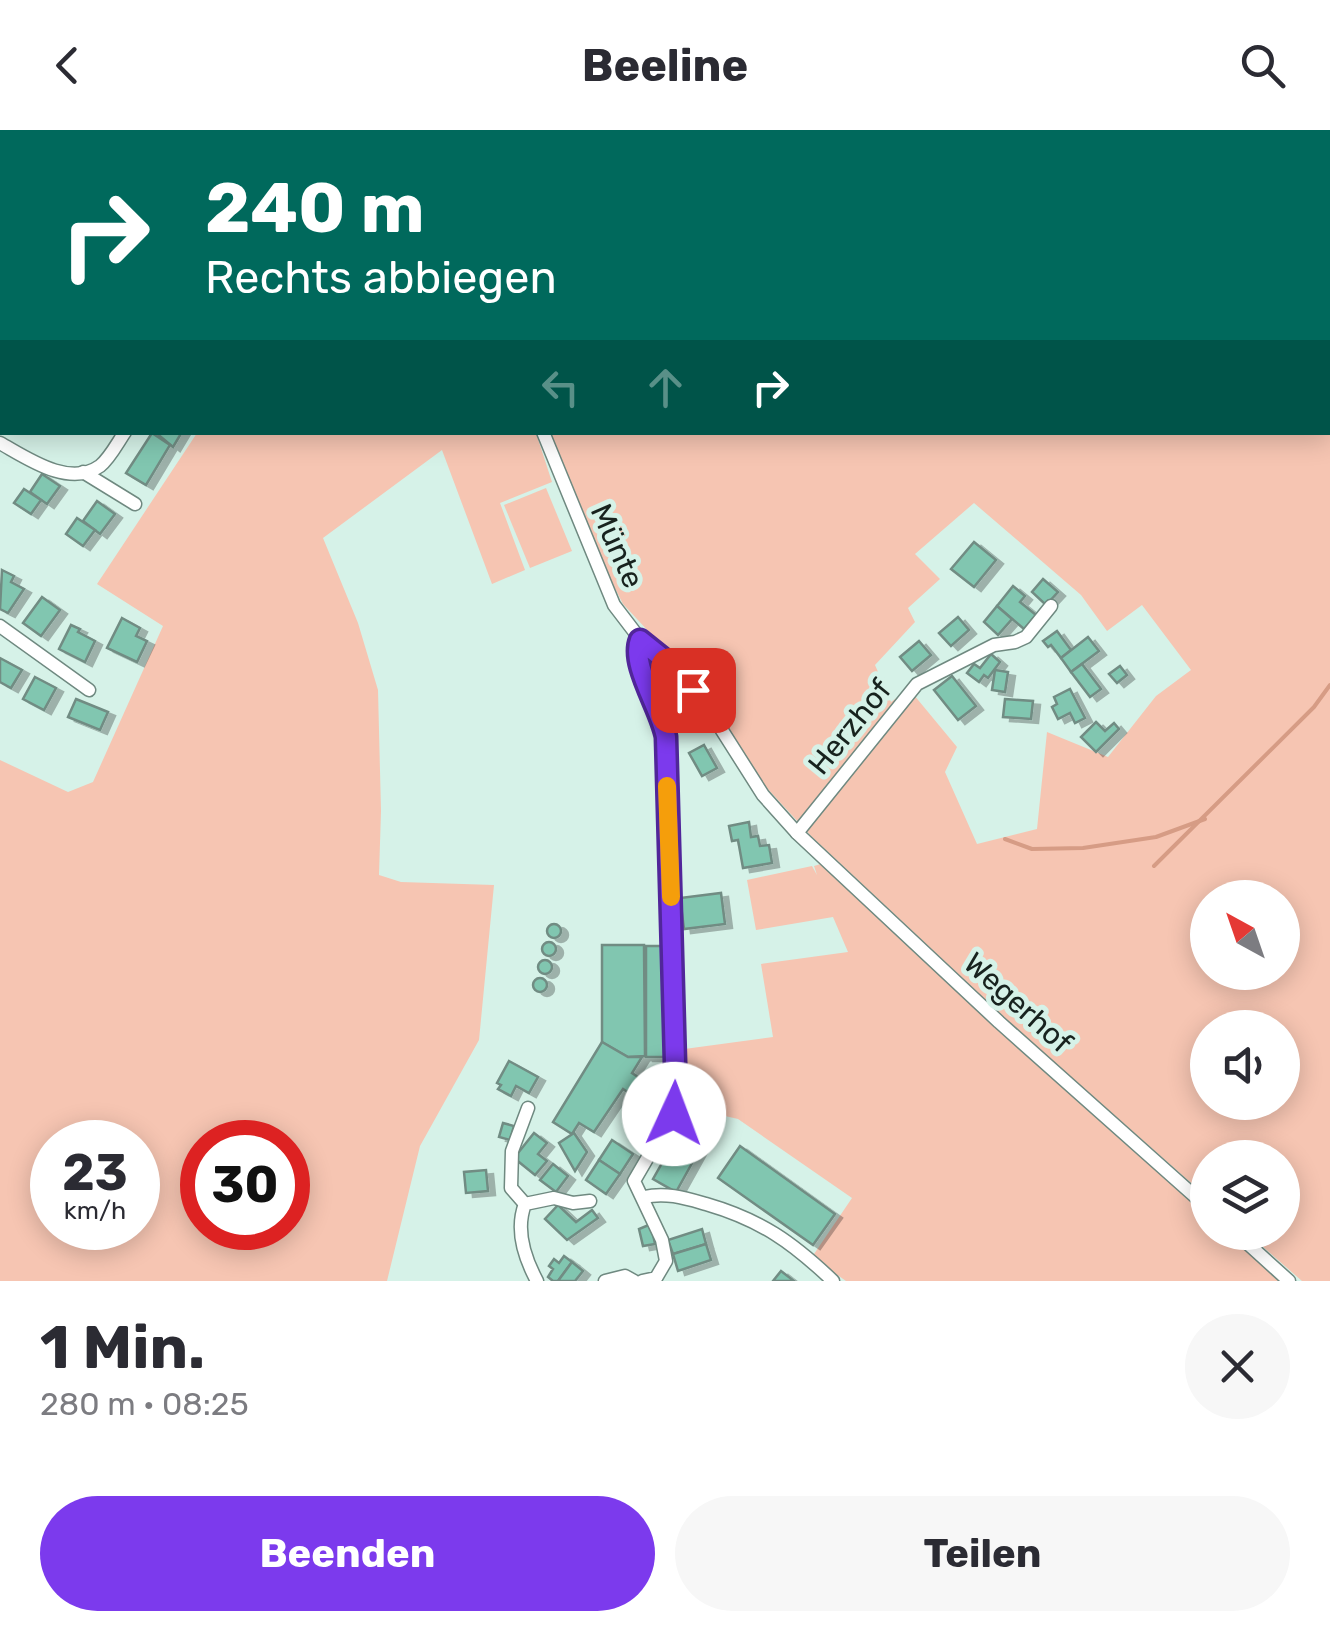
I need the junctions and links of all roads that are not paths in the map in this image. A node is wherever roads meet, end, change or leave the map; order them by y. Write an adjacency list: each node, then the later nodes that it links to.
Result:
1 (123, 435): 4 (street)
2 (544, 435): 8 (street, Münte)
3 (0, 443): 4 (street)
4 (83, 472): 5 (street)
5 (135, 504)
6 (1051, 606): 10 (street, Herzhof)
7 (0, 626): 9 (street)
8 (640, 640): 10 (street, Wegerhof); 13 (street, Münte)
9 (89, 690)
10 (797, 832): 12 (street, Wegerhof)
11 (528, 1108): 15 (street)
12 (1190, 1192)
13 (644, 1197): 20 (street, Münte); 21 (street)
14 (590, 1201): 15 (street)
15 (526, 1204): 17 (street)
16 (1254, 1250): 22 (street)
17 (536, 1281)
18 (605, 1281): 19 (street)
19 (634, 1281)
20 (642, 1281)
21 (833, 1281)
22 (1289, 1281)

